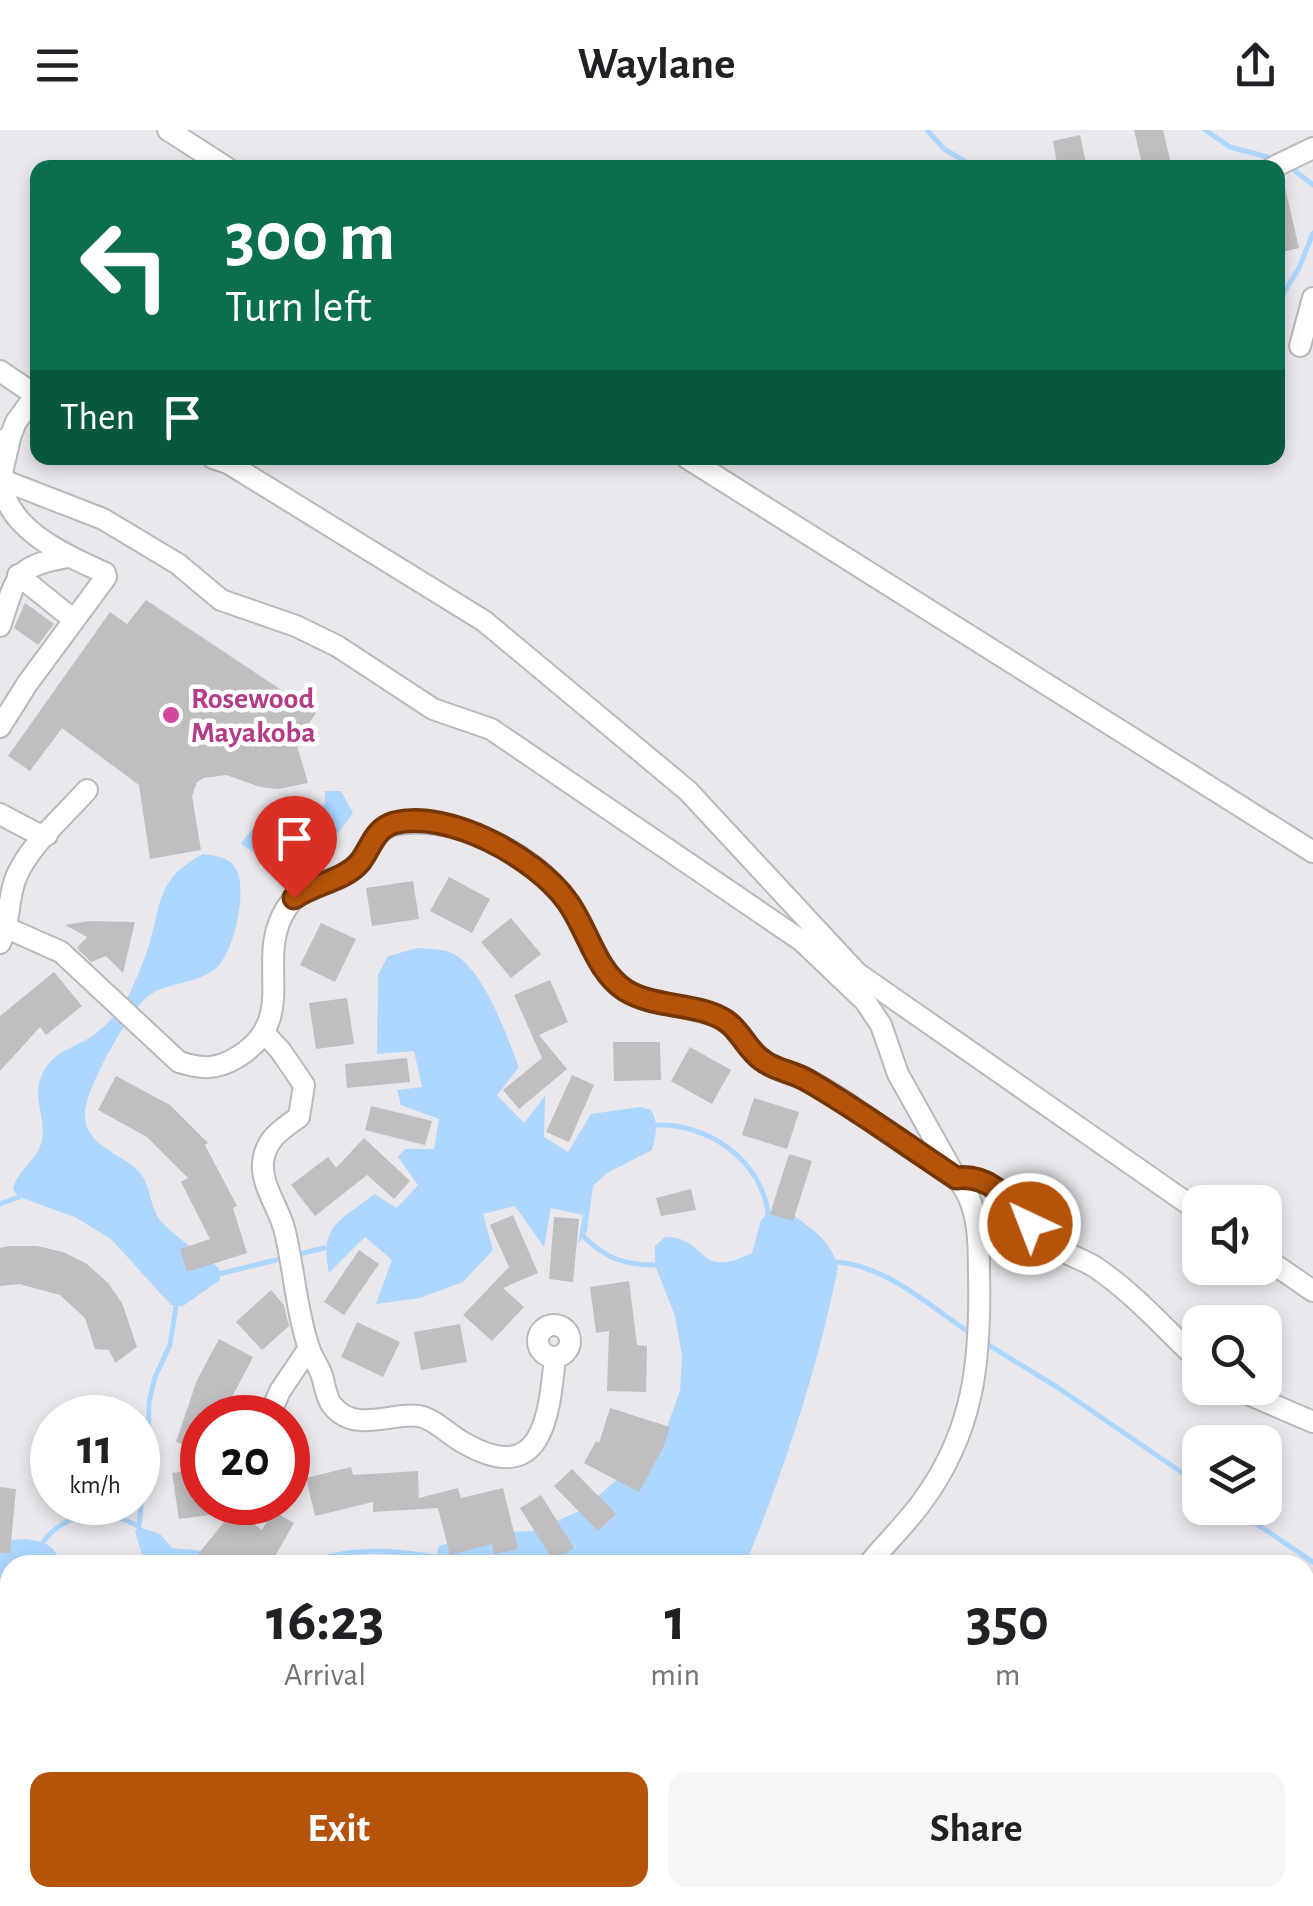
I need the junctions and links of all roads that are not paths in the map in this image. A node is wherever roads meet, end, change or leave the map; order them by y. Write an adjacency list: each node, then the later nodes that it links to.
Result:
1 (168, 130): 3 (lane)
2 (1313, 148): 4 (lane)
3 (215, 160)
4 (1285, 161)
5 (1313, 298): 6 (lane)
6 (1300, 346)
7 (0, 371): 8 (lane)
8 (30, 389)
9 (30, 400): 10 (lane)
10 (7, 428): 13 (lane)
11 (231, 465): 26 (lane)
12 (698, 465): 22 (lane)
13 (0, 479): 14 (lane); 25 (lane)
14 (69, 557): 15 (lane); 16 (lane)
15 (18, 575): 16 (lane); 17 (lane)
16 (74, 620): 18 (lane)
17 (0, 626)
18 (0, 728)
19 (86, 790): 21 (lane)
20 (0, 814): 21 (lane)
21 (47, 835): 23 (lane)
22 (1313, 852)
23 (3, 935): 24 (lane)
24 (265, 1034): 25 (lane); 30 (lane)
25 (956, 1178): 29 (lane); 35 (lane)
26 (1182, 1199)
27 (1282, 1270): 28 (lane)
28 (1313, 1291)
29 (1182, 1345)
30 (309, 1348): 31 (lane); 32 (lane)
31 (555, 1357)
32 (278, 1395)
33 (1274, 1405): 34 (lane)
34 (1313, 1422)
35 (877, 1555)

